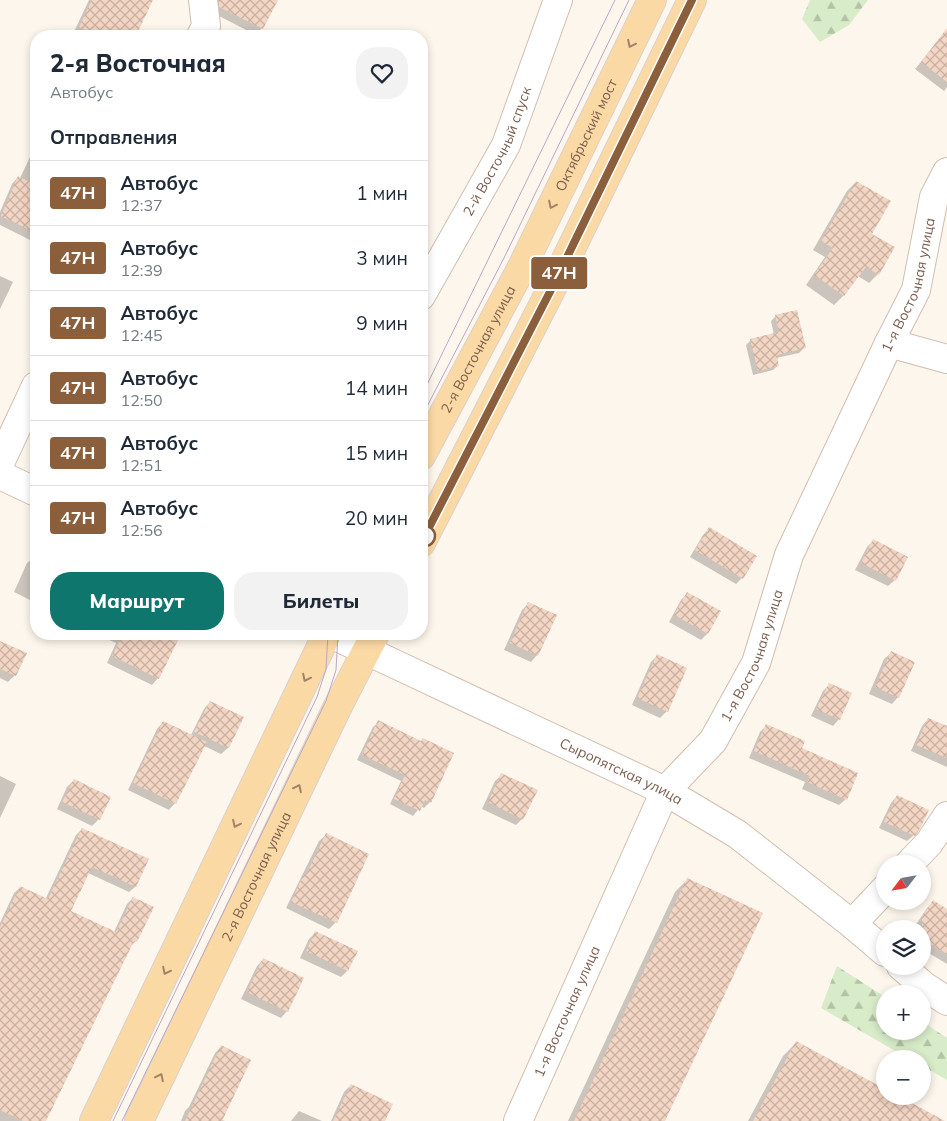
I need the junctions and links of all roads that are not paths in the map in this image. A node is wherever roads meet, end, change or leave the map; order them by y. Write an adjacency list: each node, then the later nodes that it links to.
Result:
1 (202, 0): 5 (street)
2 (558, 0): 8 (street, 2-й Восточный спуск)
3 (652, 0): 7 (main road, Октябрьский мост, one-way to 7)
4 (692, 0): 16 (main road)
5 (204, 30)
6 (947, 172): 9 (street, 1-я Восточная улица)
7 (521, 269): 12 (main road, 2-я Восточная улица)
8 (428, 284)
9 (889, 343): 10 (street); 19 (street, 1-я Восточная улица)
10 (947, 359)
11 (30, 399): 13 (street)
12 (428, 443)
13 (0, 463)
14 (0, 475): 15 (street)
15 (30, 489)
16 (428, 529)
17 (324, 640): 27 (main road, one-way to 27)
18 (371, 642): 19 (street, Сыропятская улица); 28 (main road, 2-я Восточная улица, one-way to 18)
19 (665, 791): 23 (street, Сыропятская улица); 29 (street, 1-я Восточная улица)
20 (947, 816): 21 (street)
21 (918, 855)
22 (876, 899): 23 (street)
23 (852, 924): 24 (street, Сыропятская улица)
24 (876, 944)
25 (912, 975): 26 (street)
26 (947, 1001)
27 (94, 1121)
28 (139, 1121)
29 (518, 1121)

